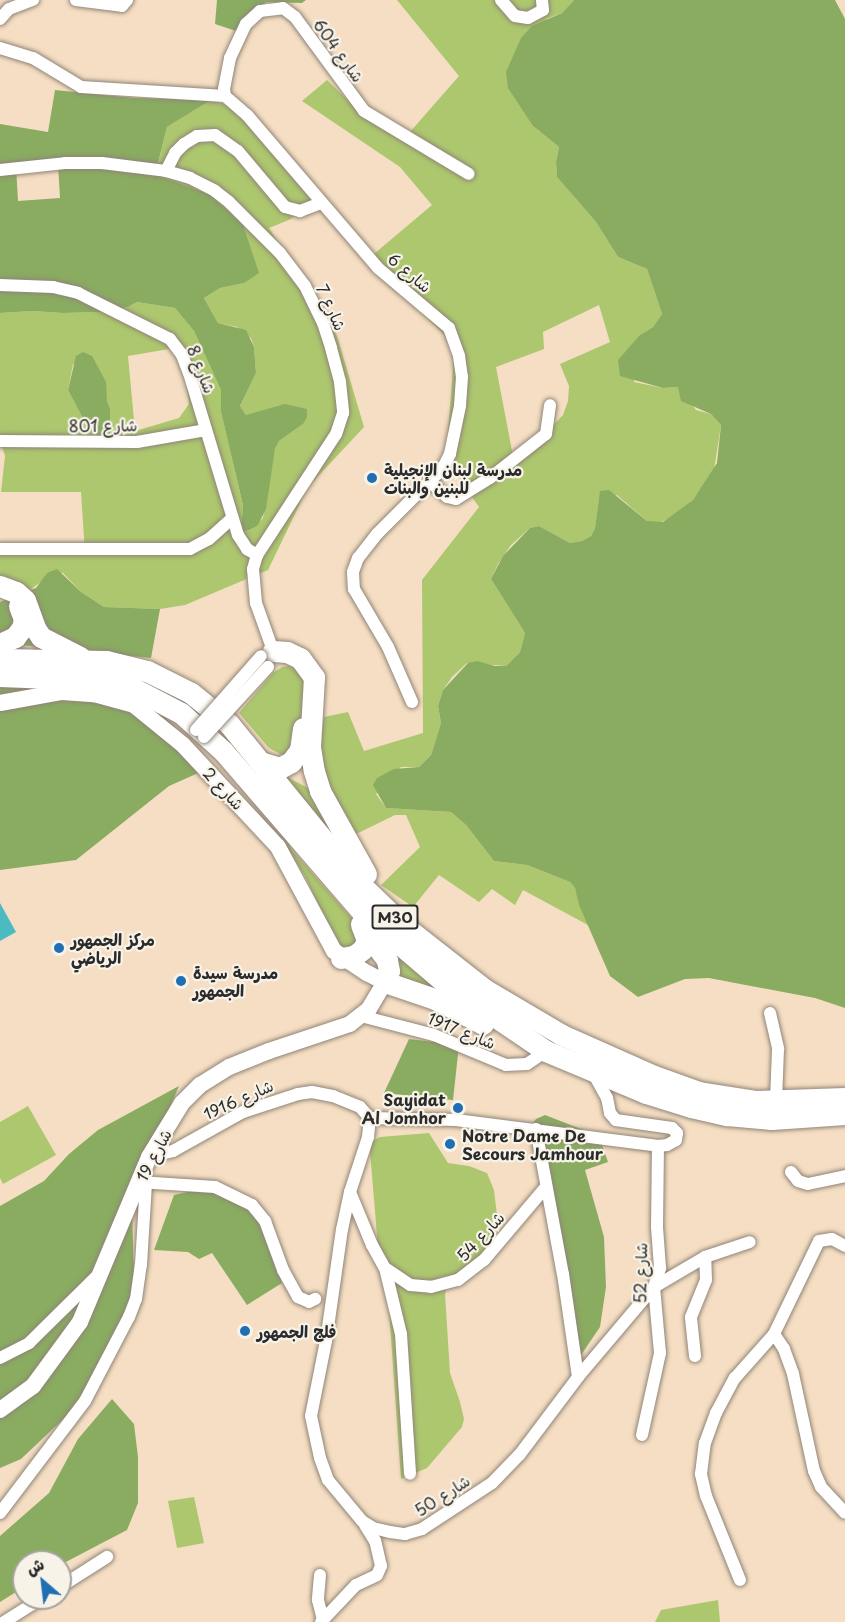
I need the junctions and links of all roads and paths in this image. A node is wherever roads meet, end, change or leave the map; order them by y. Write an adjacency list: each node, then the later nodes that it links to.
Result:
1 (33, 0): 8 (street)
2 (76, 0): 3 (street)
3 (127, 0)
4 (295, 0): 7 (street)
5 (501, 0): 6 (street)
6 (542, 0)
7 (283, 8): 10 (street); 13 (street, شارع 604)
8 (0, 19)
9 (0, 48): 10 (street)
10 (225, 96): 14 (street, شارع 6)
11 (0, 170): 12 (street, شارع 7)
12 (166, 171): 14 (street); 22 (street, شارع 7)
13 (469, 174)
14 (321, 203): 19 (street, شارع 6)
15 (0, 285): 17 (street, شارع 8)
16 (550, 405): 19 (street)
17 (206, 429): 18 (street, شارع 801); 20 (street, شارع 8)
18 (0, 441)
19 (430, 482): 29 (street, شارع 6)
20 (232, 518): 21 (street); 22 (street, شارع 8)
21 (0, 549)
22 (257, 555): 26 (street, شارع 7)
23 (0, 586): 24 (highway); 27 (highway)
24 (0, 644)
25 (0, 659): 27 (highway, M30)
26 (270, 659): 31 (street, bridge); 32 (highway); 33 (highway)
27 (86, 660): 32 (highway, M30)
28 (0, 676): 34 (highway, M30)
29 (412, 702)
30 (0, 703): 31 (main road, شارع 2)
31 (186, 748): 37 (main road, شارع 2)
32 (270, 765): 33 (highway); 36 (highway, M30)
33 (320, 791): 36 (highway)
34 (322, 868): 35 (highway); 41 (highway, M30)
35 (361, 924): 37 (highway); 38 (highway)
36 (433, 951): 46 (highway, M30)
37 (341, 958): 38 (main road, شارع 2)
38 (385, 982): 40 (main road, شارع 19); 41 (highway)
39 (770, 1013): 46 (street)
40 (361, 1016): 41 (street, شارع 1917); 51 (main road, شارع 19)
41 (539, 1047): 42 (highway, M30)
42 (592, 1072): 43 (highway, M30); 44 (street)
43 (632, 1087): 44 (street); 47 (highway, M30)
44 (607, 1098): 50 (street)
45 (845, 1098): 46 (highway, M30)
46 (776, 1102)
47 (845, 1114)
48 (370, 1118): 49 (street); 51 (street, شارع 1916); 56 (street)
49 (536, 1129): 50 (street); 55 (street)
50 (658, 1146): 62 (street, شارع 52)
51 (149, 1157): 54 (main road, شارع 19)
52 (791, 1172): 53 (street)
53 (845, 1176)
54 (142, 1182): 61 (main road, شارع 19); 63 (street); 71 (street)
55 (545, 1188): 60 (street, شارع 54); 67 (street)
56 (350, 1192): 60 (street, شارع 54); 73 (street)
57 (750, 1242): 59 (street, شارع 50)
58 (845, 1246): 64 (street)
59 (705, 1257): 62 (street, شارع 50); 65 (street)
60 (385, 1268): 70 (street)
61 (103, 1271): 66 (street); 68 (main road, شارع 19)
62 (654, 1287): 67 (street, شارع 50); 69 (street, شارع 52)
63 (315, 1299)
64 (774, 1334): 72 (street); 77 (street)
65 (695, 1356)
66 (0, 1358)
67 (578, 1377): 73 (street, شارع 50)
68 (0, 1410)
69 (642, 1435)
70 (410, 1474)
71 (0, 1513)
72 (845, 1513)
73 (362, 1521): 79 (street)
74 (107, 1557): 76 (street)
75 (320, 1575): 79 (street)
76 (72, 1579)
77 (740, 1580)
78 (23, 1610): 80 (street)
79 (322, 1621)
80 (4, 1622)

